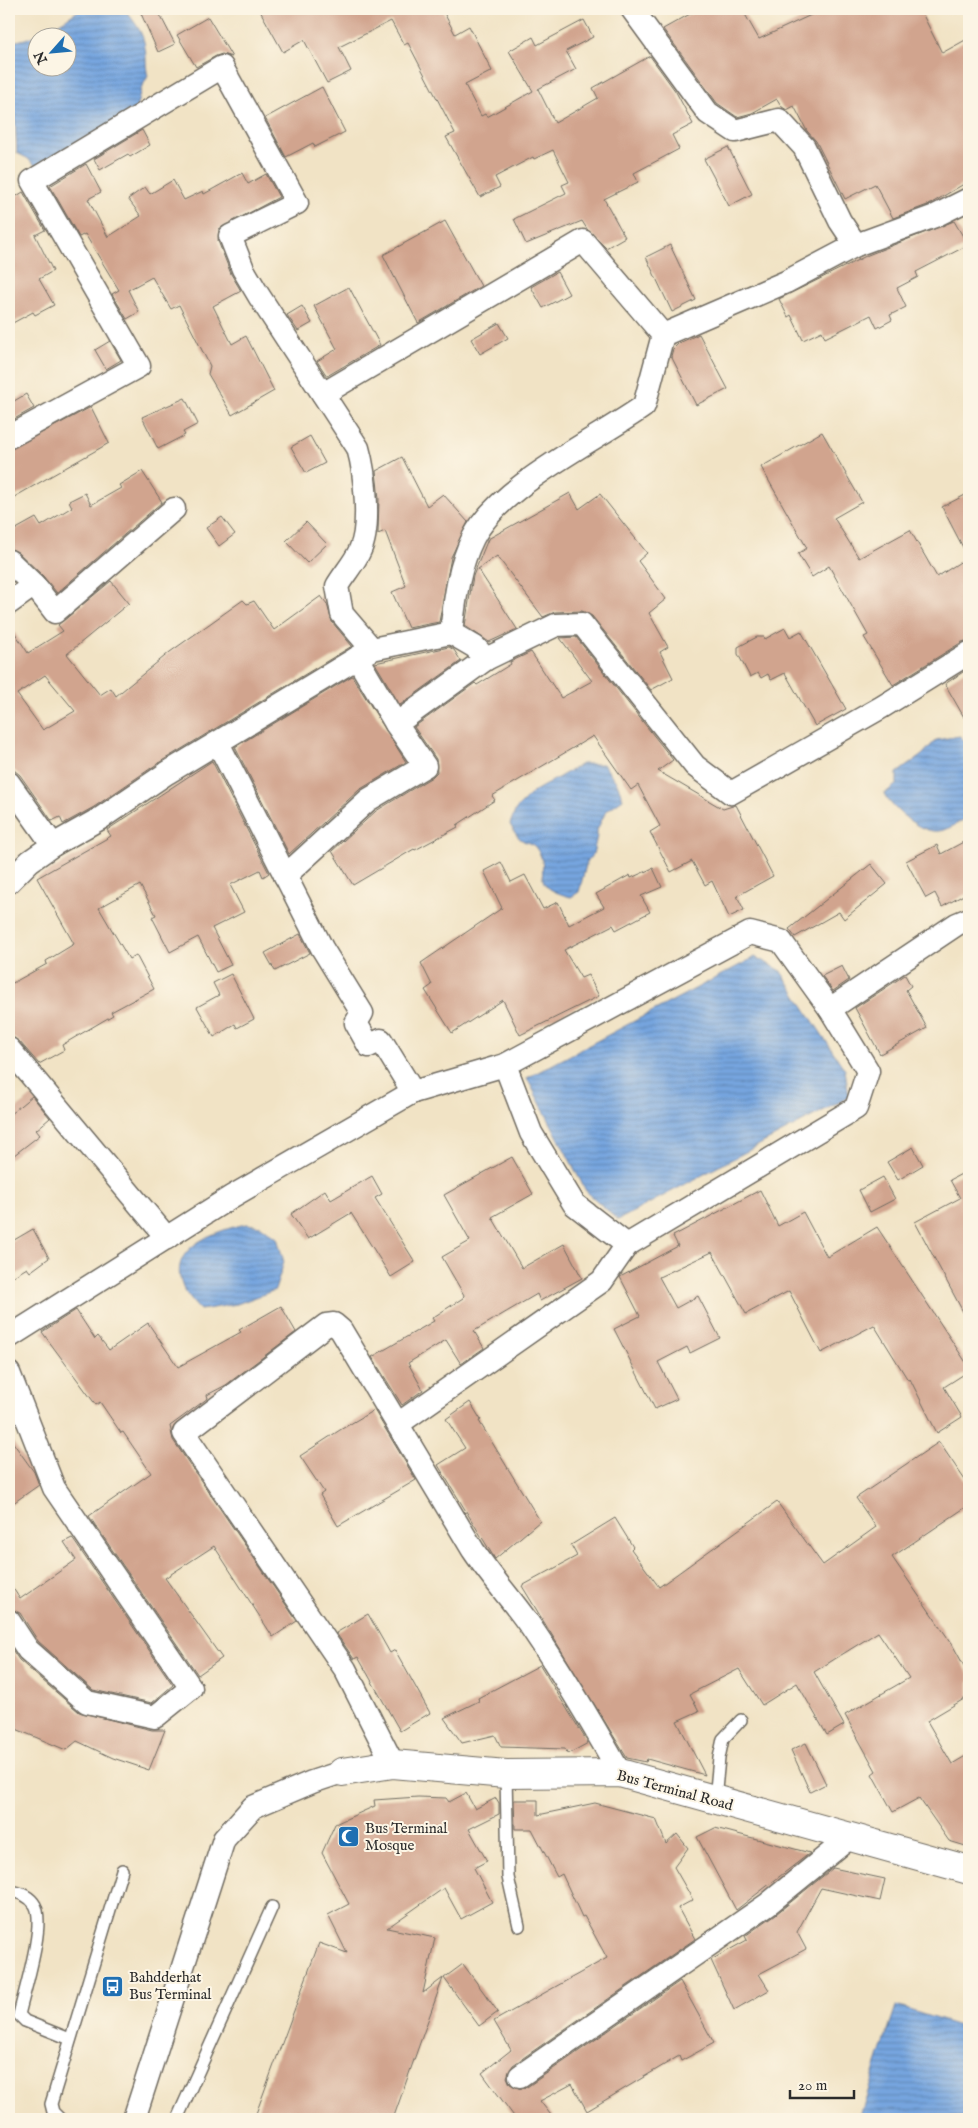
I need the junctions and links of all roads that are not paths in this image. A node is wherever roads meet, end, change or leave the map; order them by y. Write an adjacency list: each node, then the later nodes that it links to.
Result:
1 (632, 9): 3 (street)
2 (969, 199): 3 (street)
3 (856, 245): 4 (street)
4 (663, 335): 5 (street); 11 (street)
5 (322, 394): 6 (street); 12 (street)
6 (9, 437)
7 (174, 509): 9 (street)
8 (9, 561): 9 (street)
9 (34, 585): 10 (street)
10 (9, 603)
11 (451, 633): 12 (street); 14 (street)
12 (364, 653): 15 (street); 16 (street)
13 (969, 654): 14 (street)
14 (486, 659): 15 (street)
15 (396, 724): 19 (street)
16 (218, 743): 18 (street); 19 (street)
17 (9, 783): 18 (street)
18 (53, 845): 20 (street)
19 (285, 876): 25 (street)
20 (9, 882)
21 (969, 919): 22 (street)
22 (830, 1009): 24 (street); 27 (street)
23 (9, 1050): 26 (street)
24 (505, 1065): 25 (street); 27 (street)
25 (413, 1092): 26 (street)
26 (167, 1238): 28 (street)
27 (627, 1245): 30 (street)
28 (9, 1337)
29 (9, 1373): 31 (street)
30 (398, 1424): 33 (street); 35 (street)
31 (9, 1621)
32 (741, 1720): 37 (lane)
33 (393, 1764): 34 (main road, Bus Terminal Road); 36 (main road, Bus Terminal Road)
34 (342, 1772): 47 (street)
35 (620, 1773): 36 (main road, Bus Terminal Road); 37 (main road, Bus Terminal Road)
36 (506, 1774): 43 (lane)
37 (715, 1800): 38 (main road, Bus Terminal Road)
38 (849, 1838): 40 (main road, Bus Terminal Road); 45 (street)
39 (122, 1870): 44 (lane)
40 (969, 1870)
41 (9, 1890): 44 (lane)
42 (272, 1907): 48 (lane)
43 (519, 1926)
44 (70, 2039): 46 (lane)
45 (520, 2076)
46 (60, 2119)
47 (134, 2119)
48 (177, 2119)

